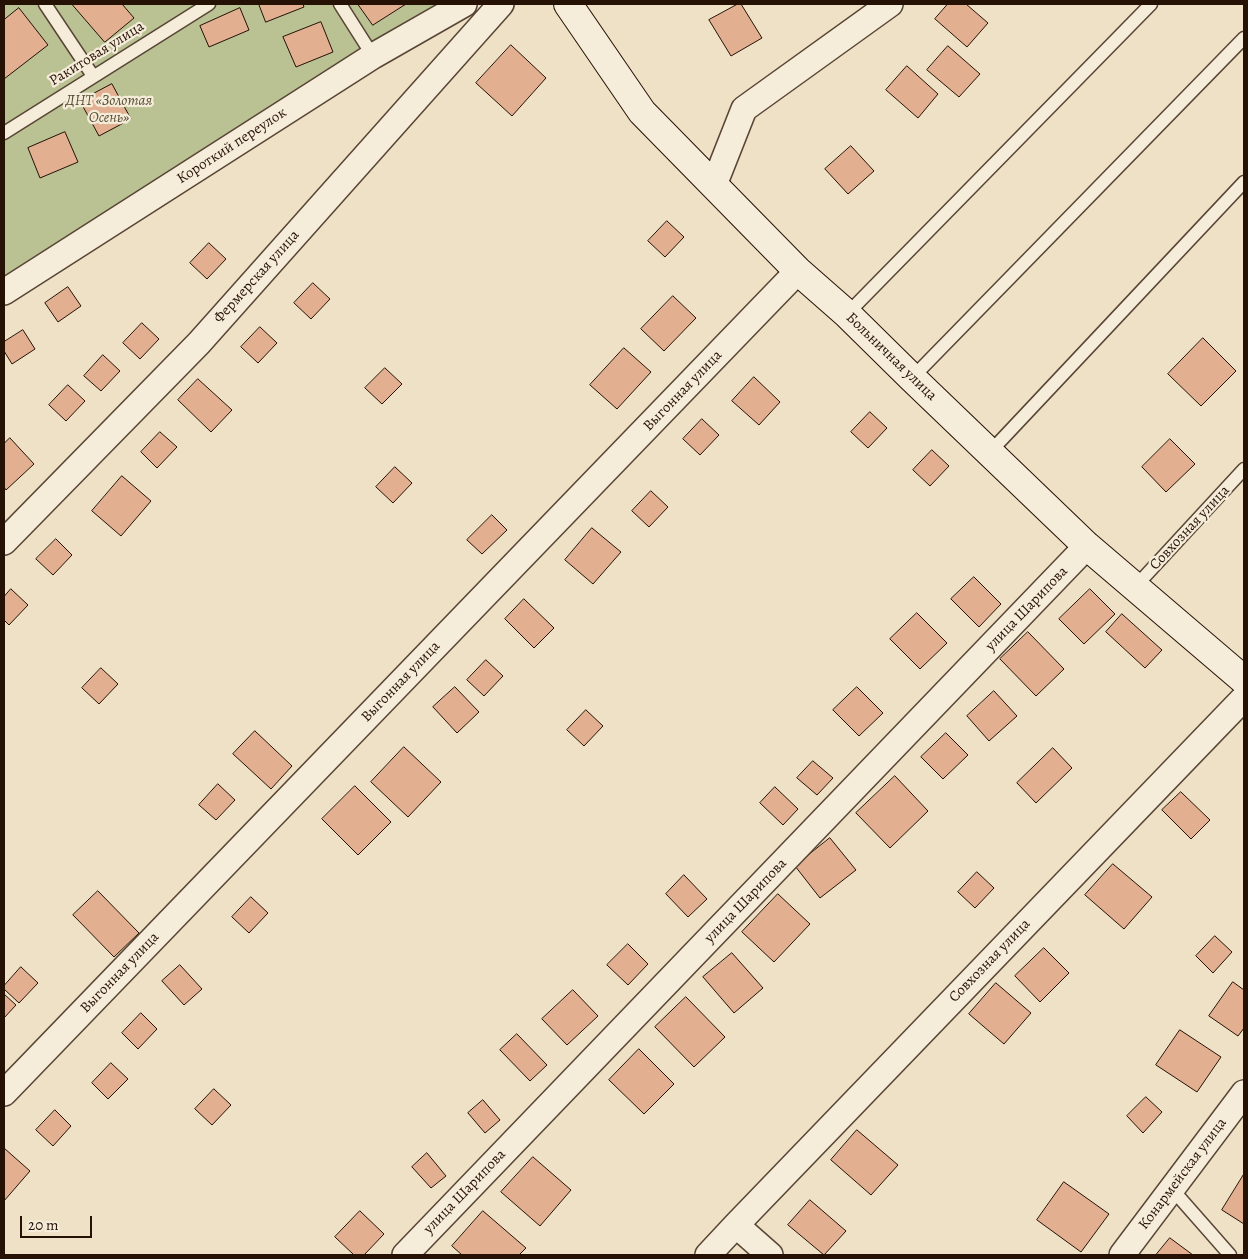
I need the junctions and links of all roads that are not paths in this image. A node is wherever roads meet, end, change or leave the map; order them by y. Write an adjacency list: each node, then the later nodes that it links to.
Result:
1 (45, 4): 11 (lane)
2 (209, 4): 11 (lane, Ракитовая улица)
3 (340, 4): 10 (lane)
4 (464, 4): 10 (street, Короткий переулок)
5 (501, 4): 21 (street, Фермерская улица)
6 (568, 4): 14 (street, Больничная улица)
7 (890, 4): 14 (street)
8 (1151, 4): 17 (lane)
9 (1244, 38): 18 (lane)
10 (373, 56): 16 (street, Короткий переулок)
11 (94, 76): 12 (lane, Ракитовая улица)
12 (4, 133)
13 (1244, 182): 19 (lane)
14 (714, 185): 15 (street, Больничная улица)
15 (798, 271): 17 (street, Больничная улица); 26 (street, Выгонная улица)
16 (4, 292)
17 (847, 314): 18 (street, Больничная улица)
18 (912, 378): 19 (street, Больничная улица)
19 (990, 452): 22 (street, Больничная улица)
20 (1244, 469): 23 (lane, Совхозная улица)
21 (4, 542)
22 (1087, 546): 23 (street, Больничная улица); 30 (street, улица Шарипова)
23 (1135, 587): 24 (street, Больничная улица)
24 (1244, 680)
25 (1244, 698): 29 (street, Совхозная улица)
26 (4, 1093)
27 (1244, 1093): 28 (street, Конармейская улица)
28 (1172, 1189): 33 (street, Конармейская улица); 34 (lane)
29 (736, 1225): 31 (street); 32 (street)
30 (405, 1255)
31 (708, 1255)
32 (770, 1255)
33 (1122, 1255)
34 (1230, 1255)

